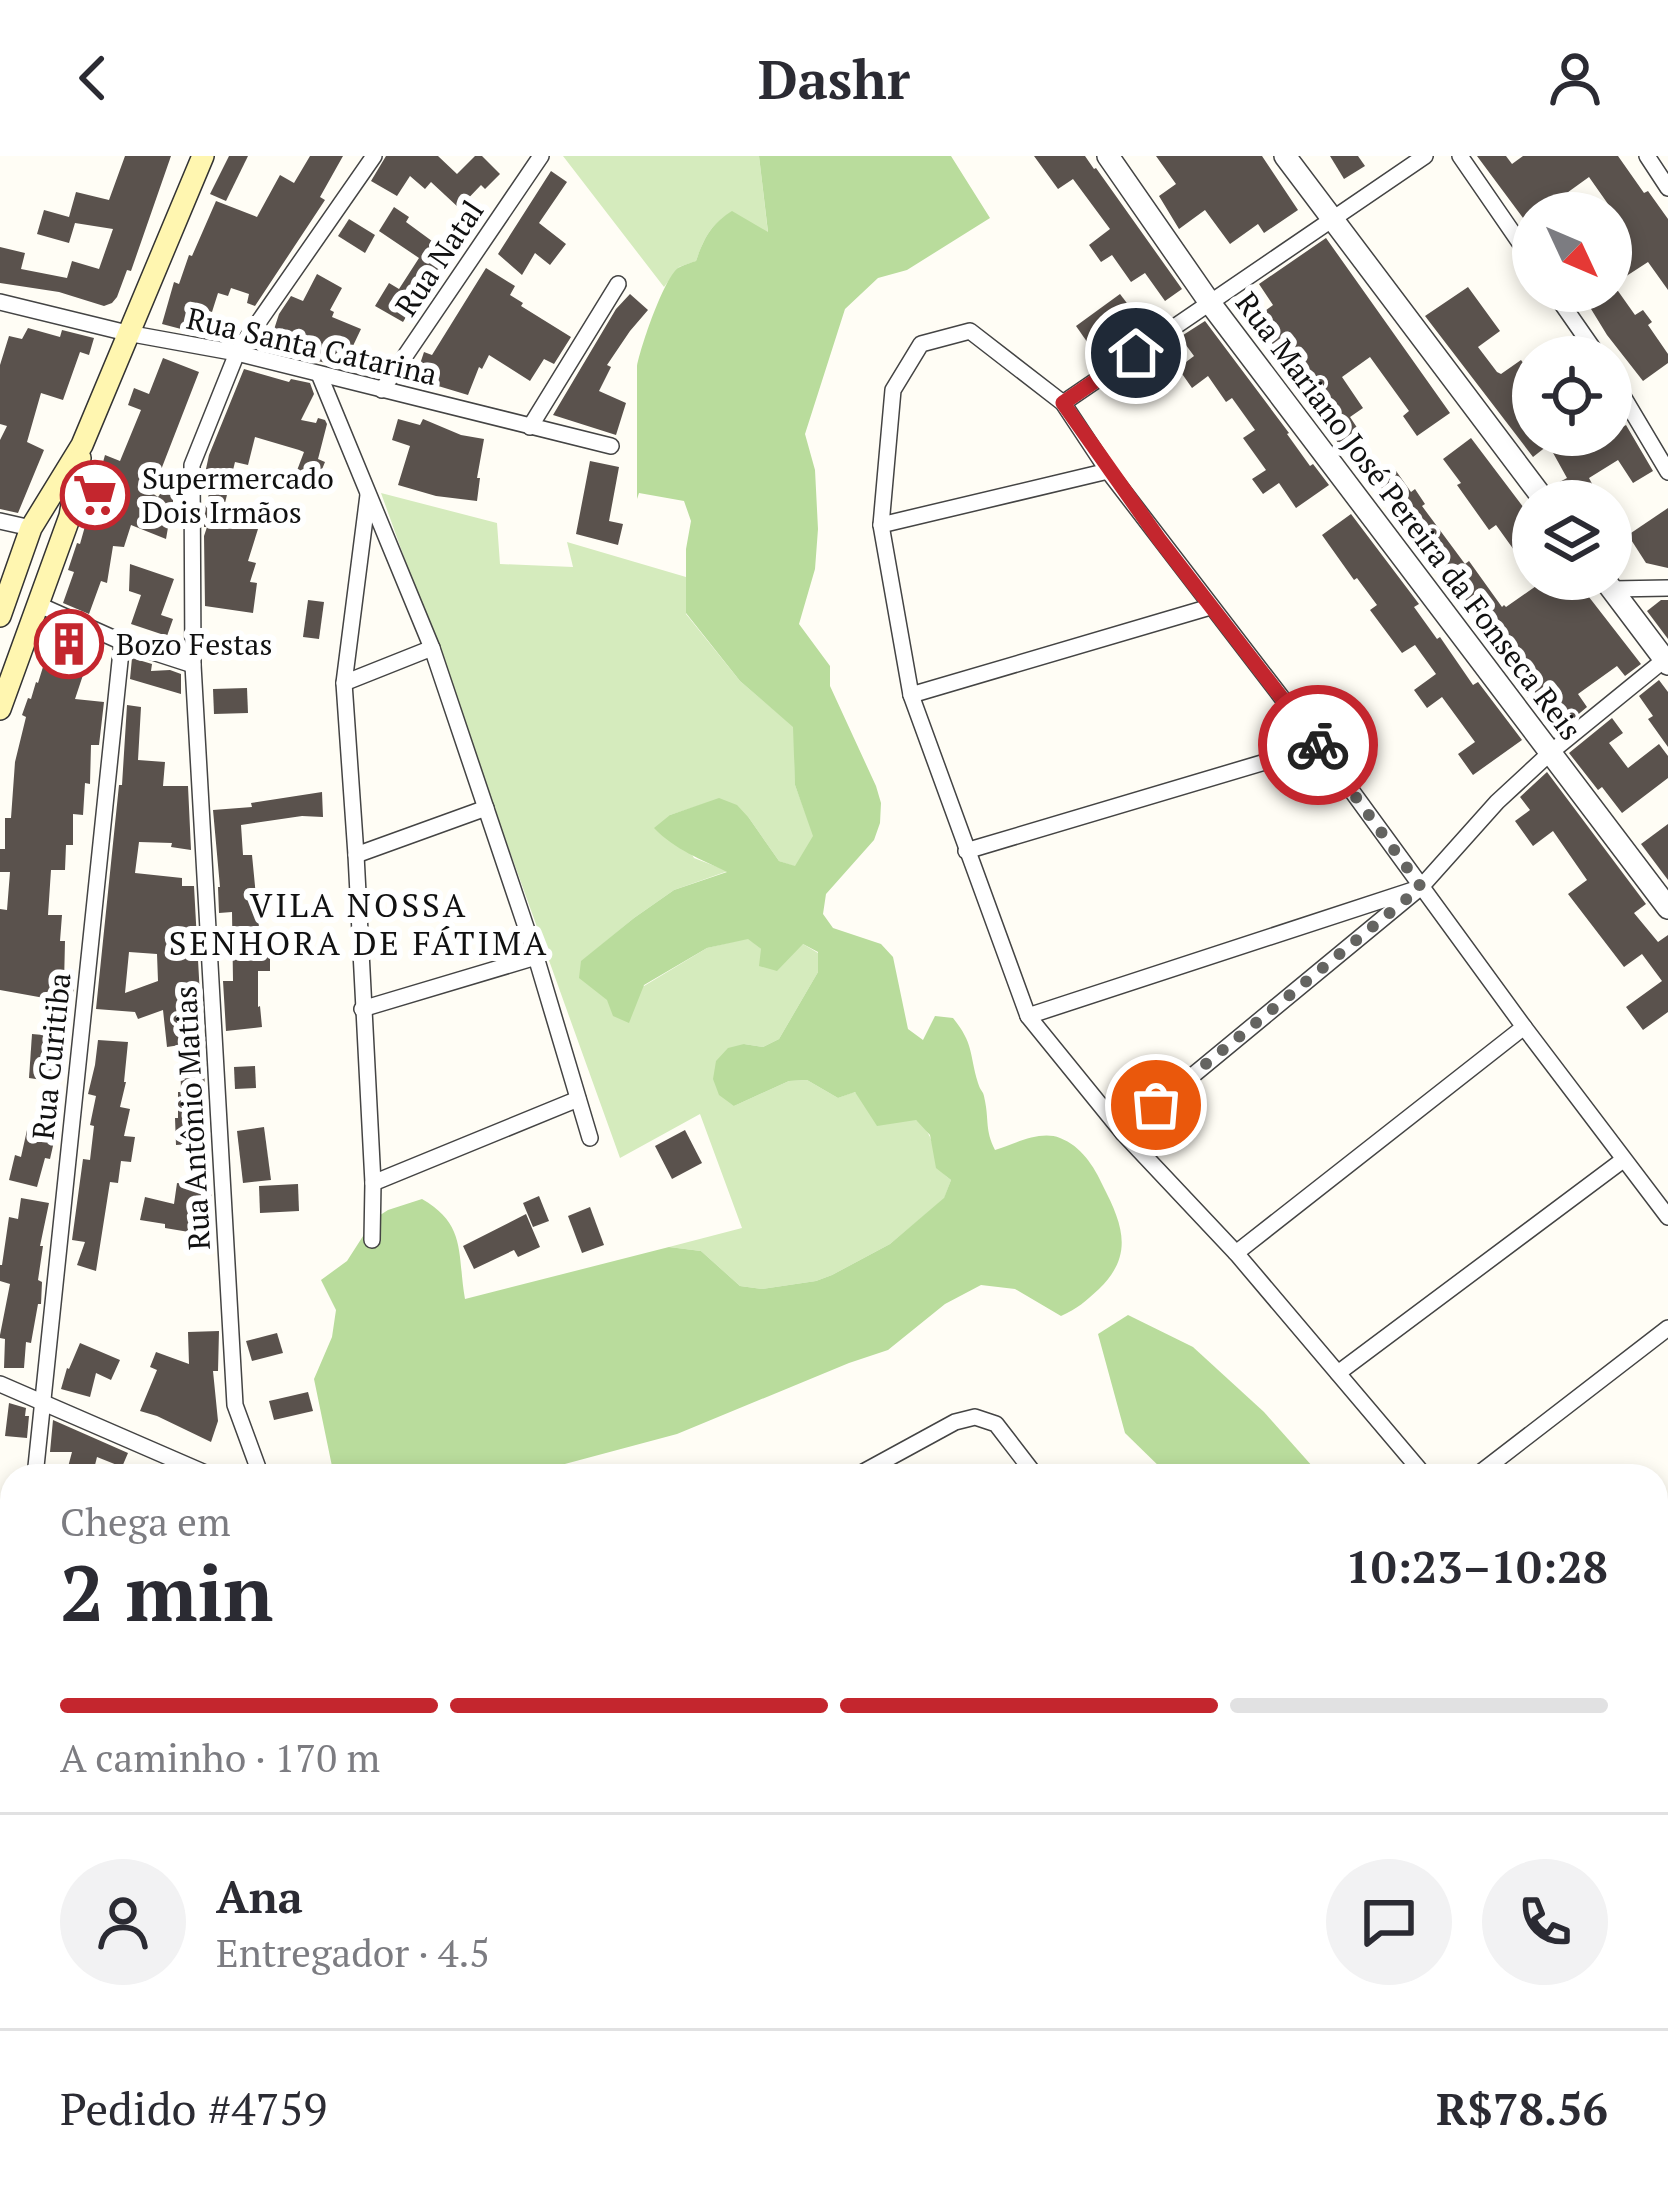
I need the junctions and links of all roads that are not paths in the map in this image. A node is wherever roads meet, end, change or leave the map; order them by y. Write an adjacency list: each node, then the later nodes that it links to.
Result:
1 (202, 156): 15 (main road)
2 (374, 156): 16 (street, Rua Antônio Matias)
3 (541, 156): 18 (street, Rua Natal)
4 (1108, 156): 14 (street, Rua Mariano José Pereira da Fonseca Reis)
5 (1286, 156): 10 (street)
6 (1425, 156): 10 (street)
7 (1460, 156): 11 (street)
8 (1647, 156): 9 (street)
9 (1668, 188)
10 (1331, 220): 14 (street); 26 (street)
11 (1512, 232)
12 (619, 284): 21 (street)
13 (0, 302): 15 (street, Rua Santa Catarina)
14 (1210, 303): 19 (street); 45 (street, Rua Mariano José Pereira da Fonseca Reis)
15 (128, 333): 16 (street, Rua Santa Catarina); 22 (main road)
16 (237, 353): 17 (street, Rua Santa Catarina); 40 (street, Rua Antônio Matias)
17 (320, 374): 18 (street, Rua Santa Catarina); 27 (street)
18 (382, 390): 21 (street, Rua Santa Catarina)
19 (1063, 403): 24 (street); 29 (street)
20 (1632, 411): 25 (street)
21 (530, 427): 23 (street, Rua Santa Catarina)
22 (82, 445): 30 (main road); 34 (main road)
23 (611, 446)
24 (1108, 471): 29 (street); 35 (street)
25 (1668, 472)
26 (1529, 480)
27 (368, 492): 38 (street); 41 (street)
28 (0, 521): 30 (street)
29 (880, 525): 42 (street)
30 (31, 528): 36 (main road)
31 (1632, 586): 32 (street)
32 (1668, 588)
33 (1620, 600): 39 (street)
34 (37, 604): 37 (street); 43 (main road)
35 (1210, 607): 42 (street); 44 (street)
36 (0, 616)
37 (122, 642): 40 (street); 66 (street, Rua Curitiba)
38 (432, 648): 41 (street); 46 (street)
39 (1666, 662): 45 (street)
40 (193, 664): 69 (street, Rua Antônio Matias)
41 (344, 682): 48 (street)
42 (911, 695): 47 (street)
43 (0, 709)
44 (1319, 746): 47 (street); 49 (street)
45 (1551, 752): 49 (street); 50 (street, Rua Mariano José Pereira da Fonseca Reis)
46 (486, 808): 48 (street); 51 (street)
47 (966, 851): 53 (street)
48 (356, 855): 52 (street)
49 (1421, 887): 53 (street); 54 (street); 56 (street)
50 (1668, 908)
51 (536, 957): 52 (street); 55 (street)
52 (362, 1010): 59 (street)
53 (1028, 1016): 56 (street)
54 (1524, 1027): 58 (street); 62 (street)
55 (578, 1099): 57 (street); 59 (street)
56 (1123, 1132): 62 (street)
57 (590, 1138)
58 (1623, 1160): 60 (street); 64 (street)
59 (373, 1183): 61 (street)
60 (1668, 1217)
61 (372, 1240)
62 (1236, 1253): 64 (street)
63 (1668, 1328): 73 (street)
64 (1338, 1373): 72 (street)
65 (0, 1384): 66 (street)
66 (42, 1401): 67 (street, Rua Curitiba); 68 (street)
67 (36, 1464)
68 (185, 1464)
69 (257, 1464)
70 (878, 1464): 71 (street)
71 (1027, 1464)
72 (1415, 1464)
73 (1492, 1464)

